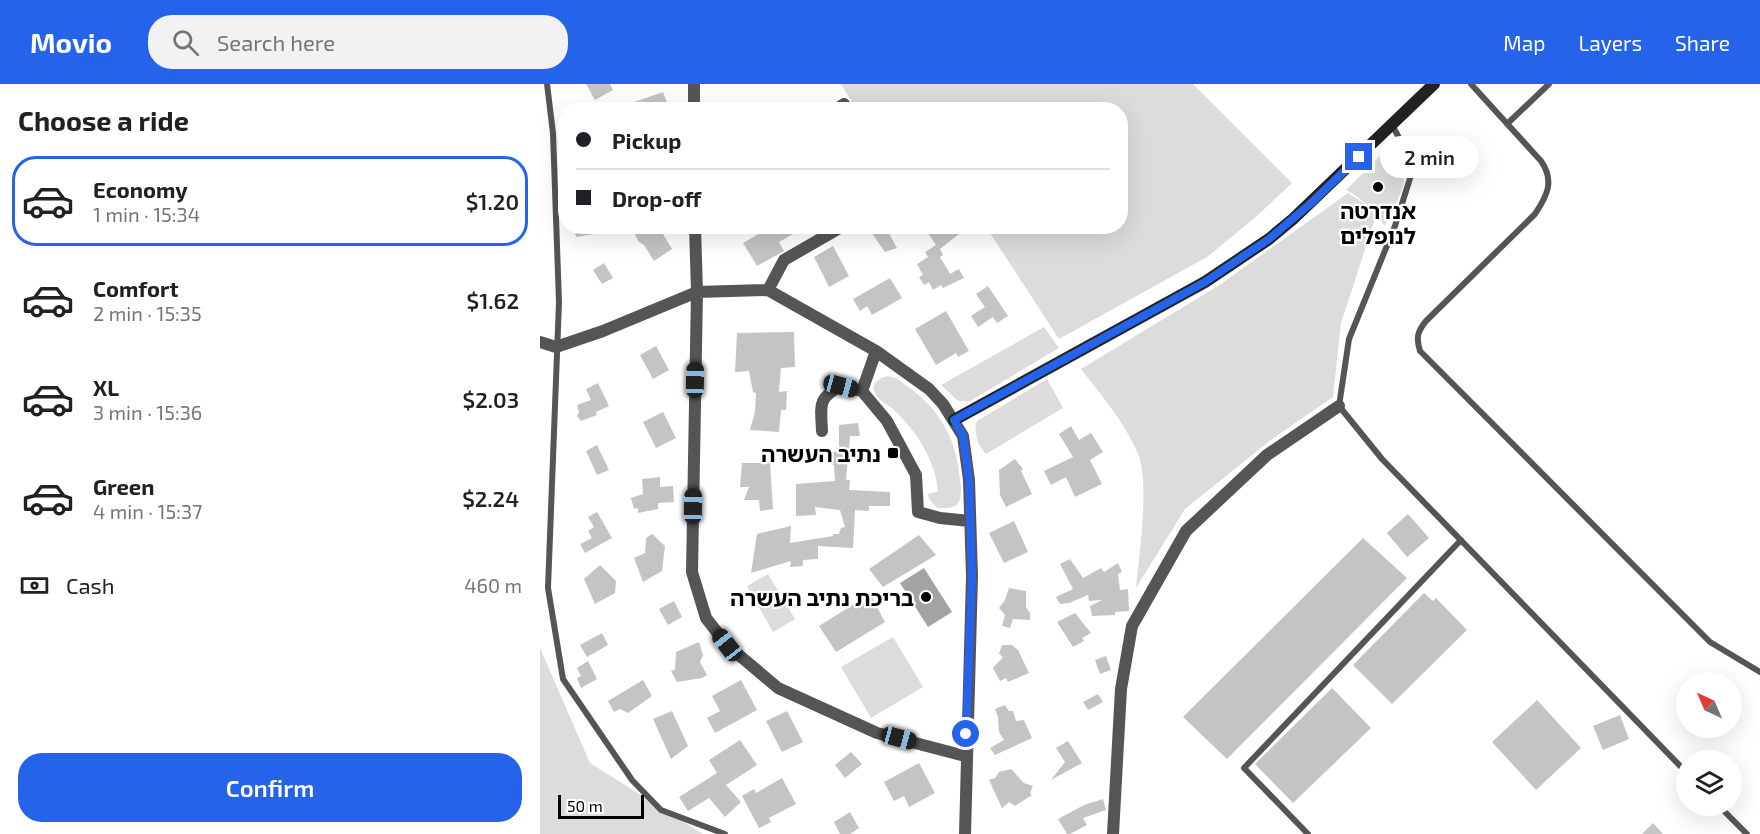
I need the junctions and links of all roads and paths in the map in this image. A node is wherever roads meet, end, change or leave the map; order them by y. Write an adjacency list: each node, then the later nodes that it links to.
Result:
1 (547, 84): 14 (lane)
2 (694, 84): 6 (street)
3 (1471, 84): 7 (lane)
4 (1549, 84): 7 (lane)
5 (1433, 85): 8 (street)
6 (694, 102)
7 (1507, 124): 22 (lane)
8 (1391, 125): 17 (lane); 18 (street)
9 (695, 234): 12 (street)
10 (829, 234): 11 (street)
11 (768, 290): 12 (street); 15 (street)
12 (697, 292): 14 (street); 23 (street)
13 (540, 342): 14 (street)
14 (556, 346): 26 (lane)
15 (876, 351): 16 (street); 18 (street)
16 (862, 391): 19 (street); 20 (street)
17 (1339, 406): 21 (lane); 28 (street)
18 (954, 420): 20 (street)
19 (822, 431)
20 (970, 521): 23 (street)
21 (1461, 540): 24 (lane); 29 (lane)
22 (1760, 672)
23 (965, 756): 27 (street)
24 (1676, 762)
25 (1729, 816): 30 (lane)
26 (725, 834)
27 (965, 834)
28 (1113, 834)
29 (1308, 834)
30 (1747, 834)

